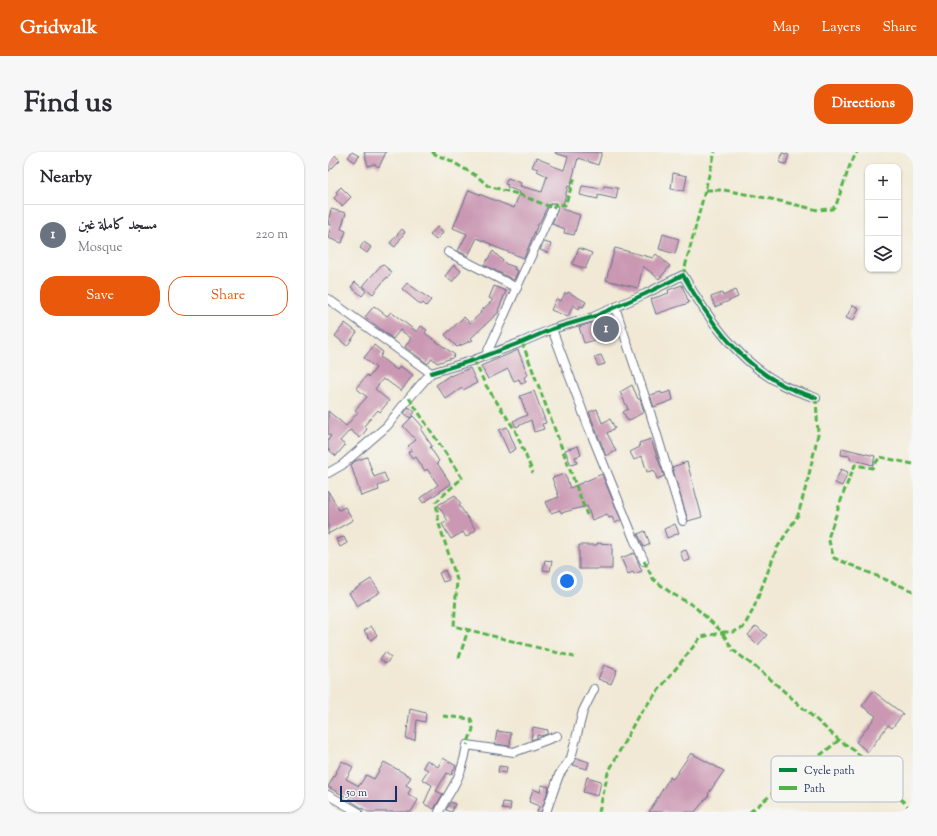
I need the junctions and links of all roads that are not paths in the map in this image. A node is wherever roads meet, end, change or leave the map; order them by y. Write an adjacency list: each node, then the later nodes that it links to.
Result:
1 (553, 208): 3 (street)
2 (448, 252): 3 (street)
3 (517, 288): 7 (street)
4 (328, 299): 8 (street)
5 (615, 307): 6 (street); 9 (street); 11 (street)
6 (552, 329): 7 (street); 12 (street)
7 (486, 355): 8 (street)
8 (430, 373): 10 (street)
9 (816, 398)
10 (328, 473)
11 (683, 521)
12 (644, 561)
13 (594, 689): 18 (street)
14 (557, 736): 17 (street)
15 (328, 795): 16 (street)
16 (358, 812)
17 (439, 812)
18 (546, 812)

